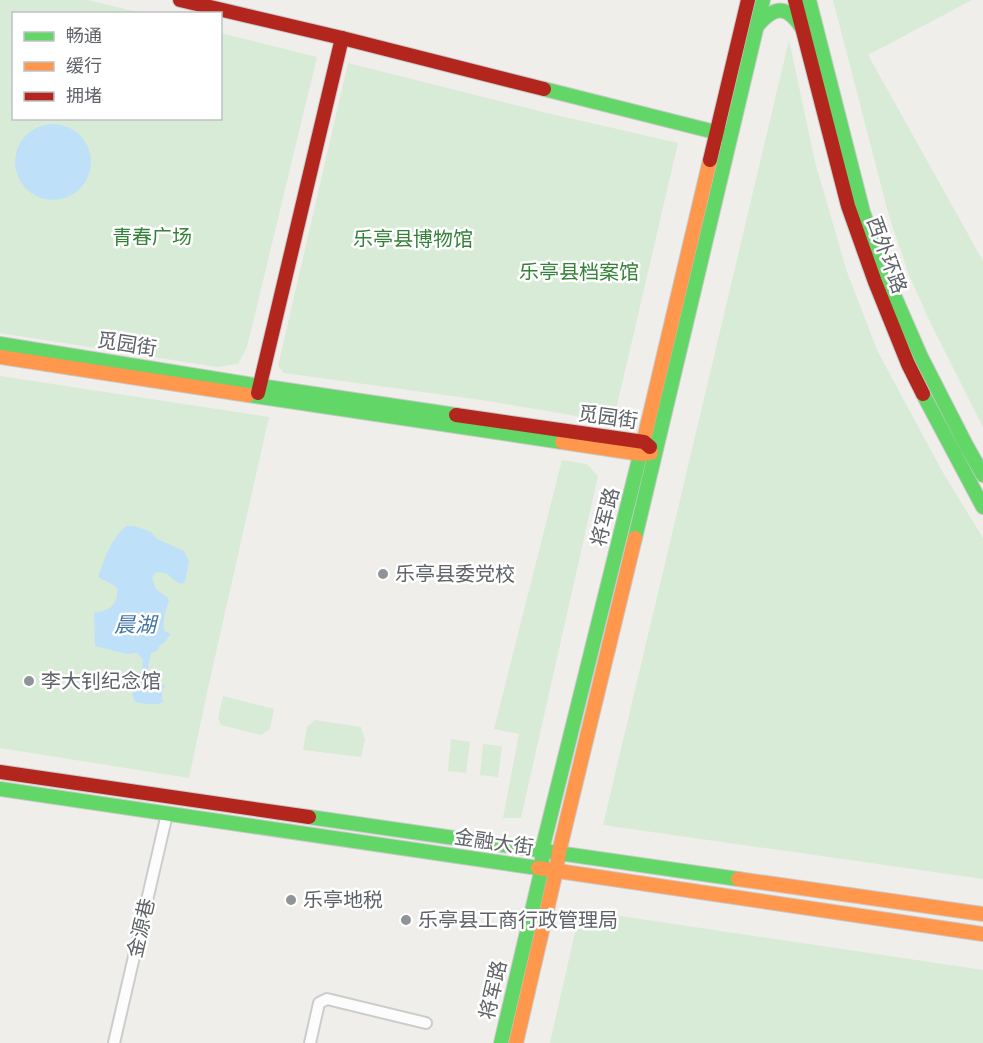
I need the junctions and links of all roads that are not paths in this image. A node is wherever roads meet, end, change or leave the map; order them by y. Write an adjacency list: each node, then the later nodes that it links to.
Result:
1 (180, 0): 6 (main road)
2 (748, 0): 10 (main road, 将军路)
3 (763, 0): 7 (main road, 将军路)
4 (795, 0): 8 (main road, 西外环路)
5 (809, 0): 17 (main road, 西外环路)
6 (207, 3): 9 (main road)
7 (756, 28): 8 (main road); 11 (main road, 将军路)
8 (802, 28): 18 (main road, 西外环路)
9 (342, 39): 10 (main road); 14 (main road)
10 (716, 133): 11 (main road); 15 (main road, 将军路)
11 (731, 135): 16 (main road, 将军路)
12 (0, 344): 14 (main road, 觅园街)
13 (0, 357): 14 (main road, 觅园街)
14 (259, 391): 15 (main road, 觅园街)
15 (643, 448): 16 (main road, 觅园街); 22 (main road, 将军路)
16 (656, 452): 23 (main road, 将军路)
17 (983, 474)
18 (983, 507)
19 (0, 772): 22 (main road, 金融大街)
20 (0, 789): 21 (main road, 金融大街)
21 (167, 814): 24 (main road, 金融大街); 28 (street, 金源巷)
22 (542, 850): 23 (main road, 金融大街); 24 (main road, 将军路)
23 (559, 852): 24 (main road, 将军路); 25 (main road, 金融大街)
24 (549, 869): 26 (main road, 金融大街); 30 (main road, 将军路); 31 (main road, 将军路)
25 (983, 914)
26 (983, 934)
27 (426, 1023): 29 (street)
28 (114, 1043)
29 (310, 1043)
30 (501, 1043)
31 (516, 1043)

